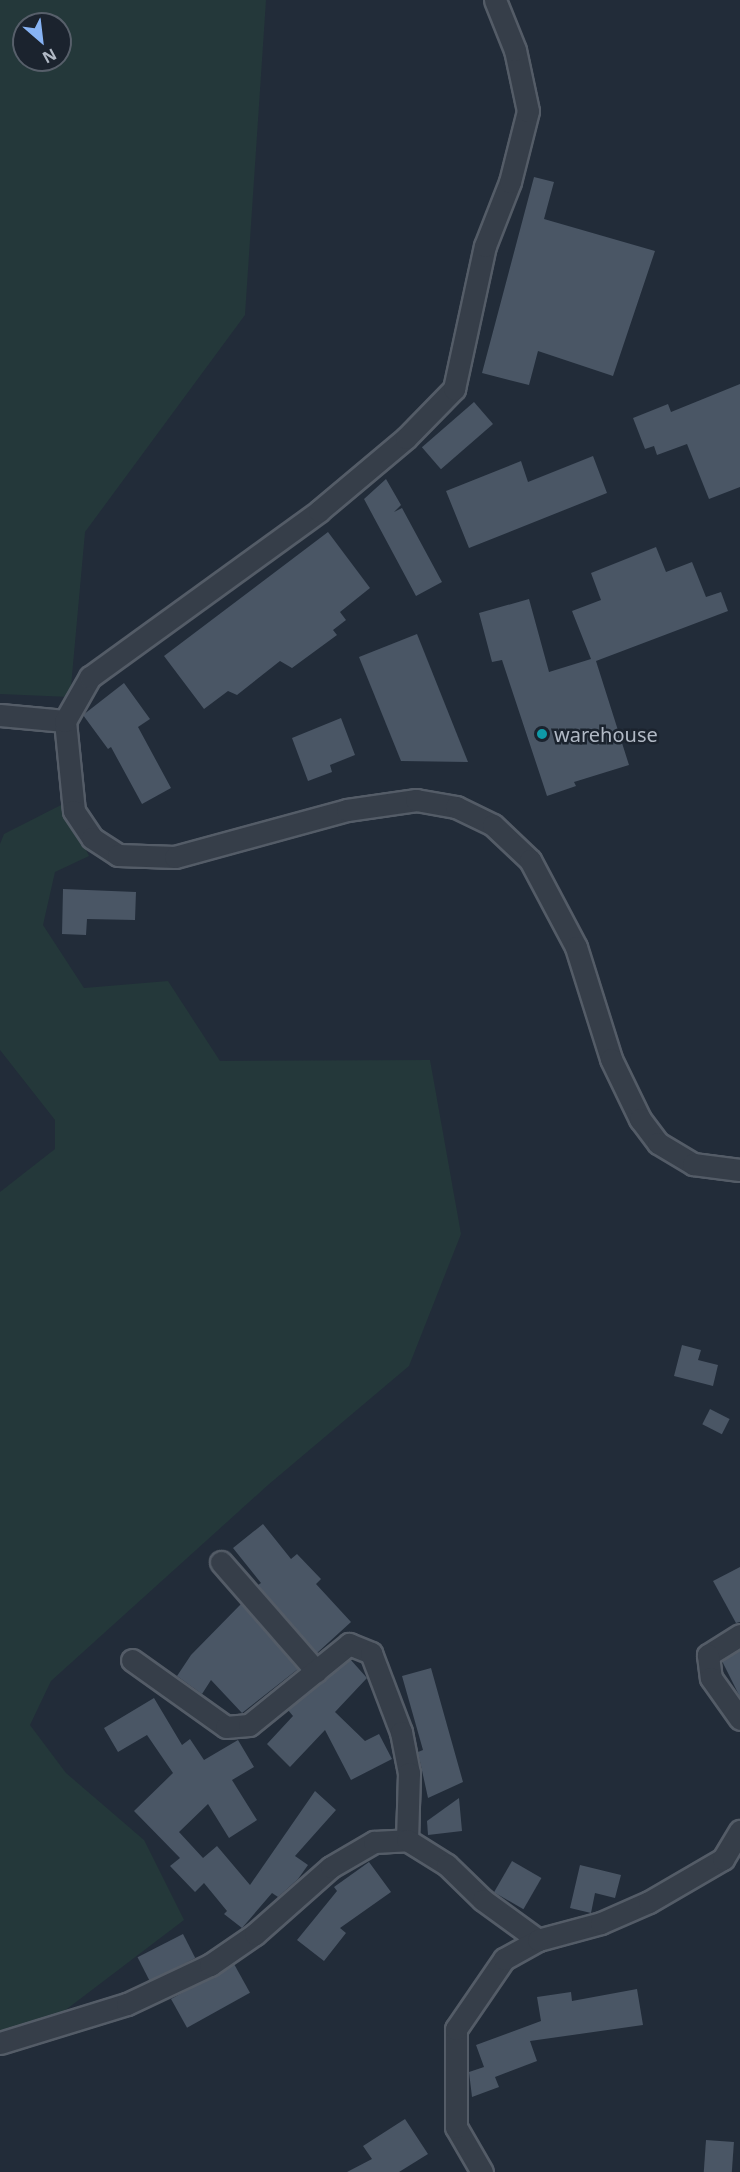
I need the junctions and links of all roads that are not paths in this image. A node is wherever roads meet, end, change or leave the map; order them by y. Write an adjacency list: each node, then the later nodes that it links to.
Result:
1 (495, 0): 3 (street)
2 (0, 715): 3 (street)
3 (65, 721): 4 (street)
4 (740, 1170)
5 (221, 1562): 8 (street)
6 (740, 1635): 9 (street)
7 (132, 1660): 8 (street)
8 (316, 1671): 11 (street)
9 (740, 1719)
10 (740, 1831): 12 (street)
11 (407, 1840): 13 (street); 14 (street)
12 (732, 1863): 13 (street)
13 (538, 1940): 15 (street)
14 (0, 2043)
15 (482, 2172)

